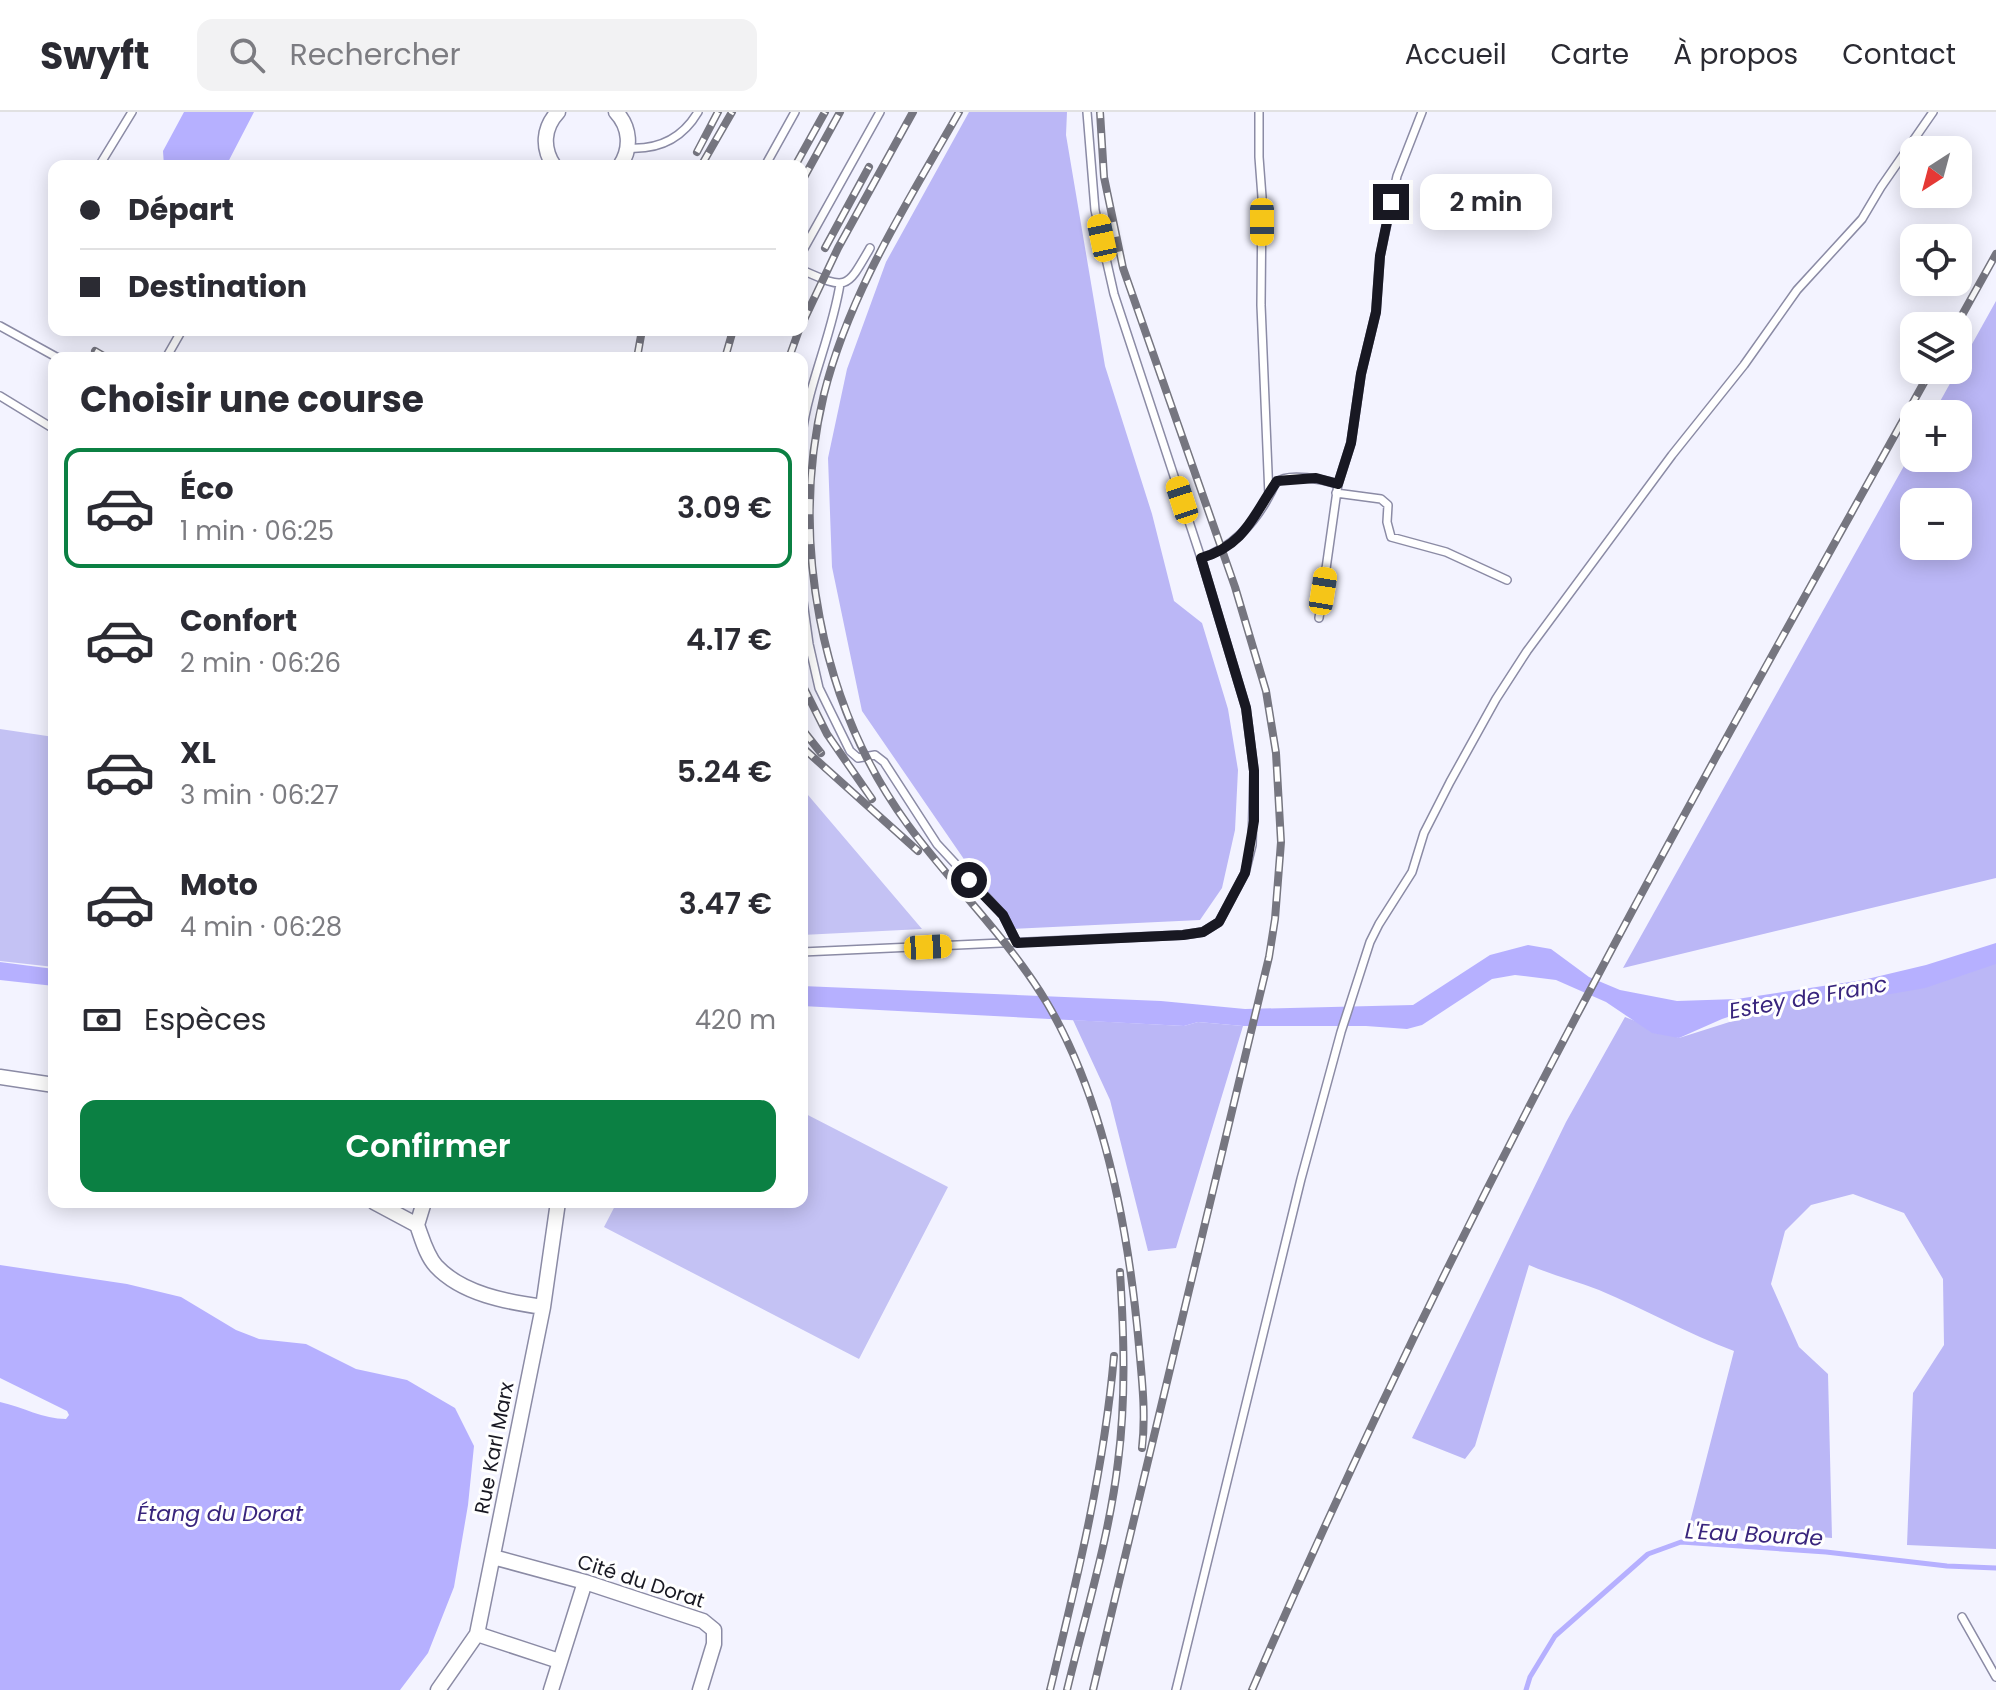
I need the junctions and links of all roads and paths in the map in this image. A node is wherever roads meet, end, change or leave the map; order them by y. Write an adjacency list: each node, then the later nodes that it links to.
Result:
1 (132, 112): 12 (lane)
2 (698, 112): 11 (lane)
3 (795, 112): 15 (lane)
4 (880, 112): 16 (lane)
5 (1087, 112): 28 (lane)
6 (1259, 112): 27 (lane)
7 (1422, 112): 25 (lane)
8 (1933, 112): 50 (lane)
9 (620, 113): 11 (street)
10 (550, 114): 13 (street)
11 (628, 148): 14 (street)
12 (103, 160)
13 (550, 160)
14 (623, 160)
15 (768, 160)
16 (808, 241)
17 (870, 248): 19 (lane)
18 (808, 272): 19 (lane)
19 (840, 284): 23 (lane)
20 (0, 326): 21 (lane)
21 (48, 352)
22 (0, 396): 24 (lane)
23 (808, 406)
24 (48, 425)
25 (1338, 484): 26 (lane); 27 (lane)
26 (1336, 493): 29 (lane); 30 (lane)
27 (1269, 496): 28 (lane)
28 (1201, 558): 32 (lane)
29 (1507, 580)
30 (1319, 618)
31 (808, 637): 32 (lane)
32 (1017, 943): 33 (lane)
33 (808, 952)
34 (0, 1077): 35 (street)
35 (48, 1084)
36 (385, 1208): 39 (street)
37 (422, 1208): 39 (street)
38 (557, 1208): 40 (street, Rue Karl Marx)
39 (417, 1225): 40 (street)
40 (543, 1307): 41 (street, Rue Karl Marx)
41 (493, 1557): 42 (street, Cité du Dorat); 44 (street, Rue Karl Marx)
42 (585, 1582): 45 (street); 49 (street, Cité du Dorat)
43 (1962, 1617): 46 (lane)
44 (477, 1634): 45 (street); 47 (street, Rue Karl Marx)
45 (559, 1661): 48 (street)
46 (1996, 1677)
47 (438, 1690)
48 (551, 1690)
49 (700, 1690)
50 (1176, 1690)

